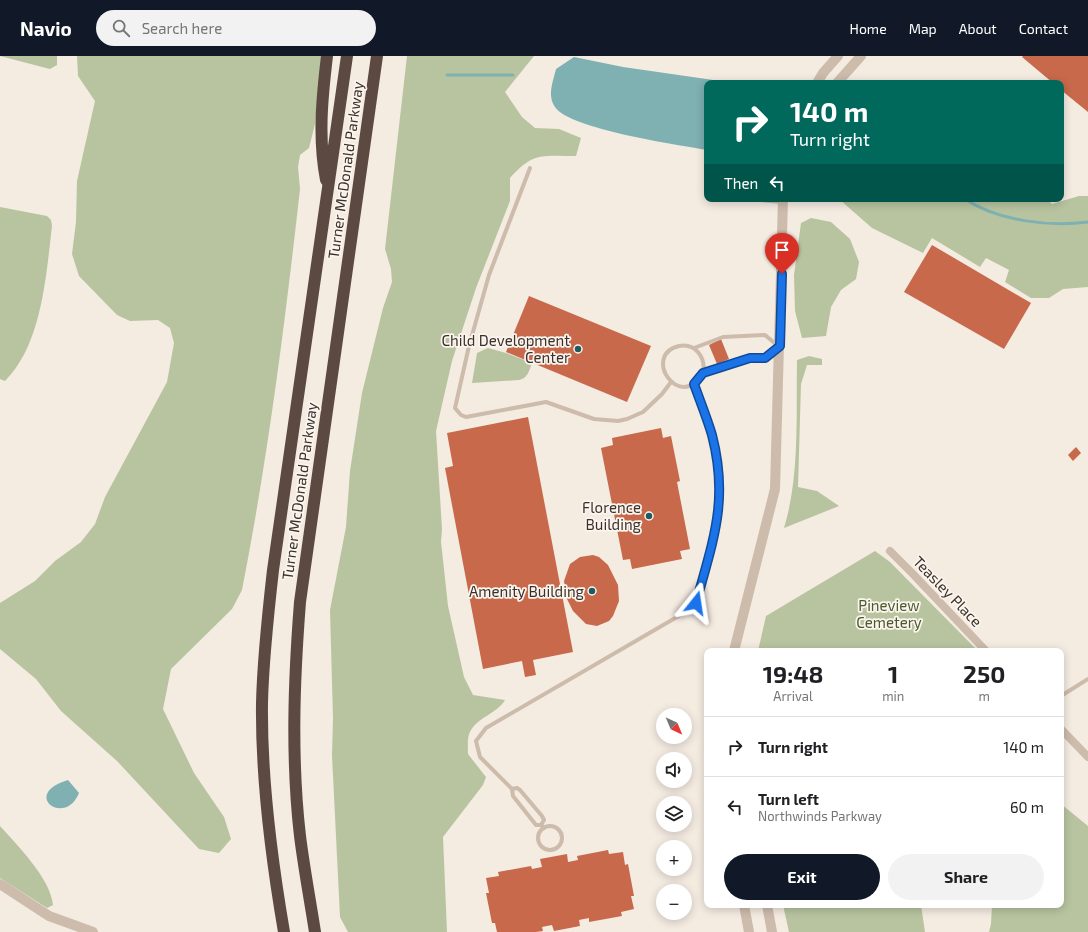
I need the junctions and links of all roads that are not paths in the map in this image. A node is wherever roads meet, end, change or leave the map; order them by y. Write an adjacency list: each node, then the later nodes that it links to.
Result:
1 (327, 56): 9 (highway)
2 (347, 56): 9 (highway, Turner McDonald Parkway)
3 (377, 56): 32 (highway, Turner McDonald Parkway)
4 (838, 56): 6 (street)
5 (861, 56): 7 (street)
6 (819, 80)
7 (840, 80)
8 (530, 168): 14 (lane)
9 (328, 192): 31 (highway, Turner McDonald Parkway)
10 (784, 202): 11 (street)
11 (780, 346): 12 (lane); 13 (lane); 17 (street)
12 (694, 348): 13 (lane); 14 (lane)
13 (703, 373): 15 (lane)
14 (671, 382): 15 (lane)
15 (694, 384): 23 (lane)
16 (890, 551): 18 (street, Teasley Place)
17 (735, 648)
18 (983, 648)
19 (1088, 679): 20 (lane)
20 (1064, 694)
21 (1064, 732): 22 (street)
22 (1088, 757)
23 (512, 789): 24 (lane); 24 (lane)
24 (543, 826): 24 (lane)
25 (0, 884): 28 (street)
26 (745, 908): 33 (street)
27 (768, 908): 34 (street)
28 (56, 919): 29 (street); 30 (street)
29 (78, 932)
30 (92, 932)
31 (284, 932)
32 (315, 932)
33 (749, 932)
34 (772, 932)

